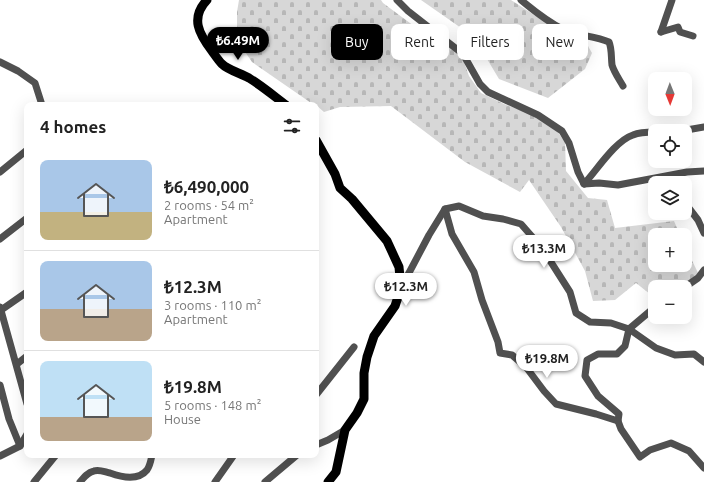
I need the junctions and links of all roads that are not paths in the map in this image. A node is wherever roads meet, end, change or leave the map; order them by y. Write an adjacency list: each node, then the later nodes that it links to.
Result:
1 (207, 0): 11 (main road)
2 (397, 0): 6 (street)
3 (406, 0): 6 (street)
4 (521, 0): 9 (street)
5 (672, 0): 7 (street)
6 (408, 11): 21 (street)
7 (693, 36)
8 (0, 62): 10 (street)
9 (623, 86)
10 (41, 102)
11 (282, 102)
12 (704, 127): 13 (street)
13 (692, 129)
14 (648, 132): 21 (street)
15 (319, 145): 29 (main road)
16 (24, 152): 18 (street)
17 (704, 171): 19 (street)
18 (0, 172)
19 (672, 176)
20 (648, 182): 21 (street)
21 (584, 184)
22 (445, 209): 29 (street); 33 (street); 41 (street)
23 (692, 212): 25 (street)
24 (24, 220): 26 (street)
25 (704, 233)
26 (0, 239)
27 (704, 270): 28 (street)
28 (692, 282)
29 (401, 288): 42 (main road)
30 (24, 294): 31 (street)
31 (1, 308): 37 (street)
32 (648, 313): 33 (street)
33 (630, 329): 36 (street); 41 (street)
34 (354, 347): 39 (street)
35 (24, 358): 37 (street)
36 (704, 362)
37 (17, 364): 40 (street)
38 (0, 385): 45 (street)
39 (319, 391)
40 (24, 392)
41 (618, 421): 51 (street)
42 (345, 430): 44 (street); 56 (main road)
43 (24, 439): 45 (street)
44 (319, 444)
45 (20, 446): 46 (street)
46 (0, 456)
47 (54, 458): 52 (street)
48 (151, 458): 53 (street)
49 (232, 458): 54 (street)
50 (293, 458): 55 (street)
51 (704, 468)
52 (34, 482)
53 (80, 482)
54 (215, 482)
55 (264, 482)
56 (328, 482)

